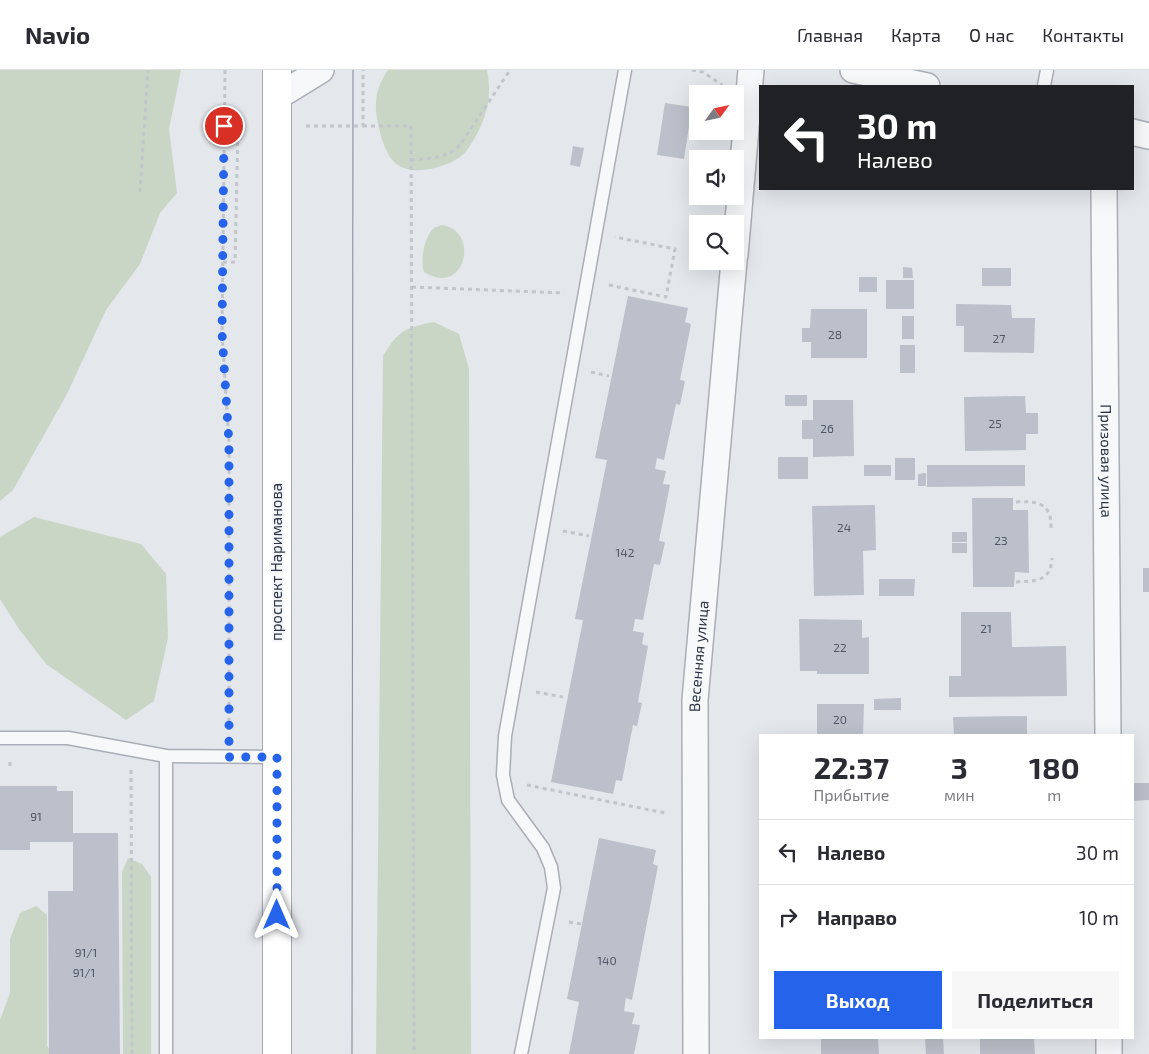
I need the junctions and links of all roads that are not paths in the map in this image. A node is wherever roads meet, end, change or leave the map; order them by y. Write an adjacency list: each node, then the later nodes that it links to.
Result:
1 (277, 70): 9 (main road, проспект Нариманова)
2 (321, 70): 9 (street)
3 (625, 70): 22 (lane)
4 (751, 70): 13 (street)
5 (1047, 70): 8 (lane)
6 (861, 71): 7 (street)
7 (923, 85)
8 (1044, 85)
9 (277, 97): 18 (main road, проспект Нариманова)
10 (1134, 132): 11 (street)
11 (1149, 136)
12 (1104, 190): 15 (street, Призовая улица)
13 (738, 215)
14 (733, 270): 23 (street, Весенняя улица)
15 (1108, 734)
16 (0, 738): 17 (lane)
17 (166, 756): 18 (lane); 20 (lane)
18 (277, 757): 21 (main road, проспект Нариманова)
19 (1109, 1039): 24 (street)
20 (166, 1054)
21 (277, 1054)
22 (521, 1054)
23 (696, 1054)
24 (1109, 1054)

